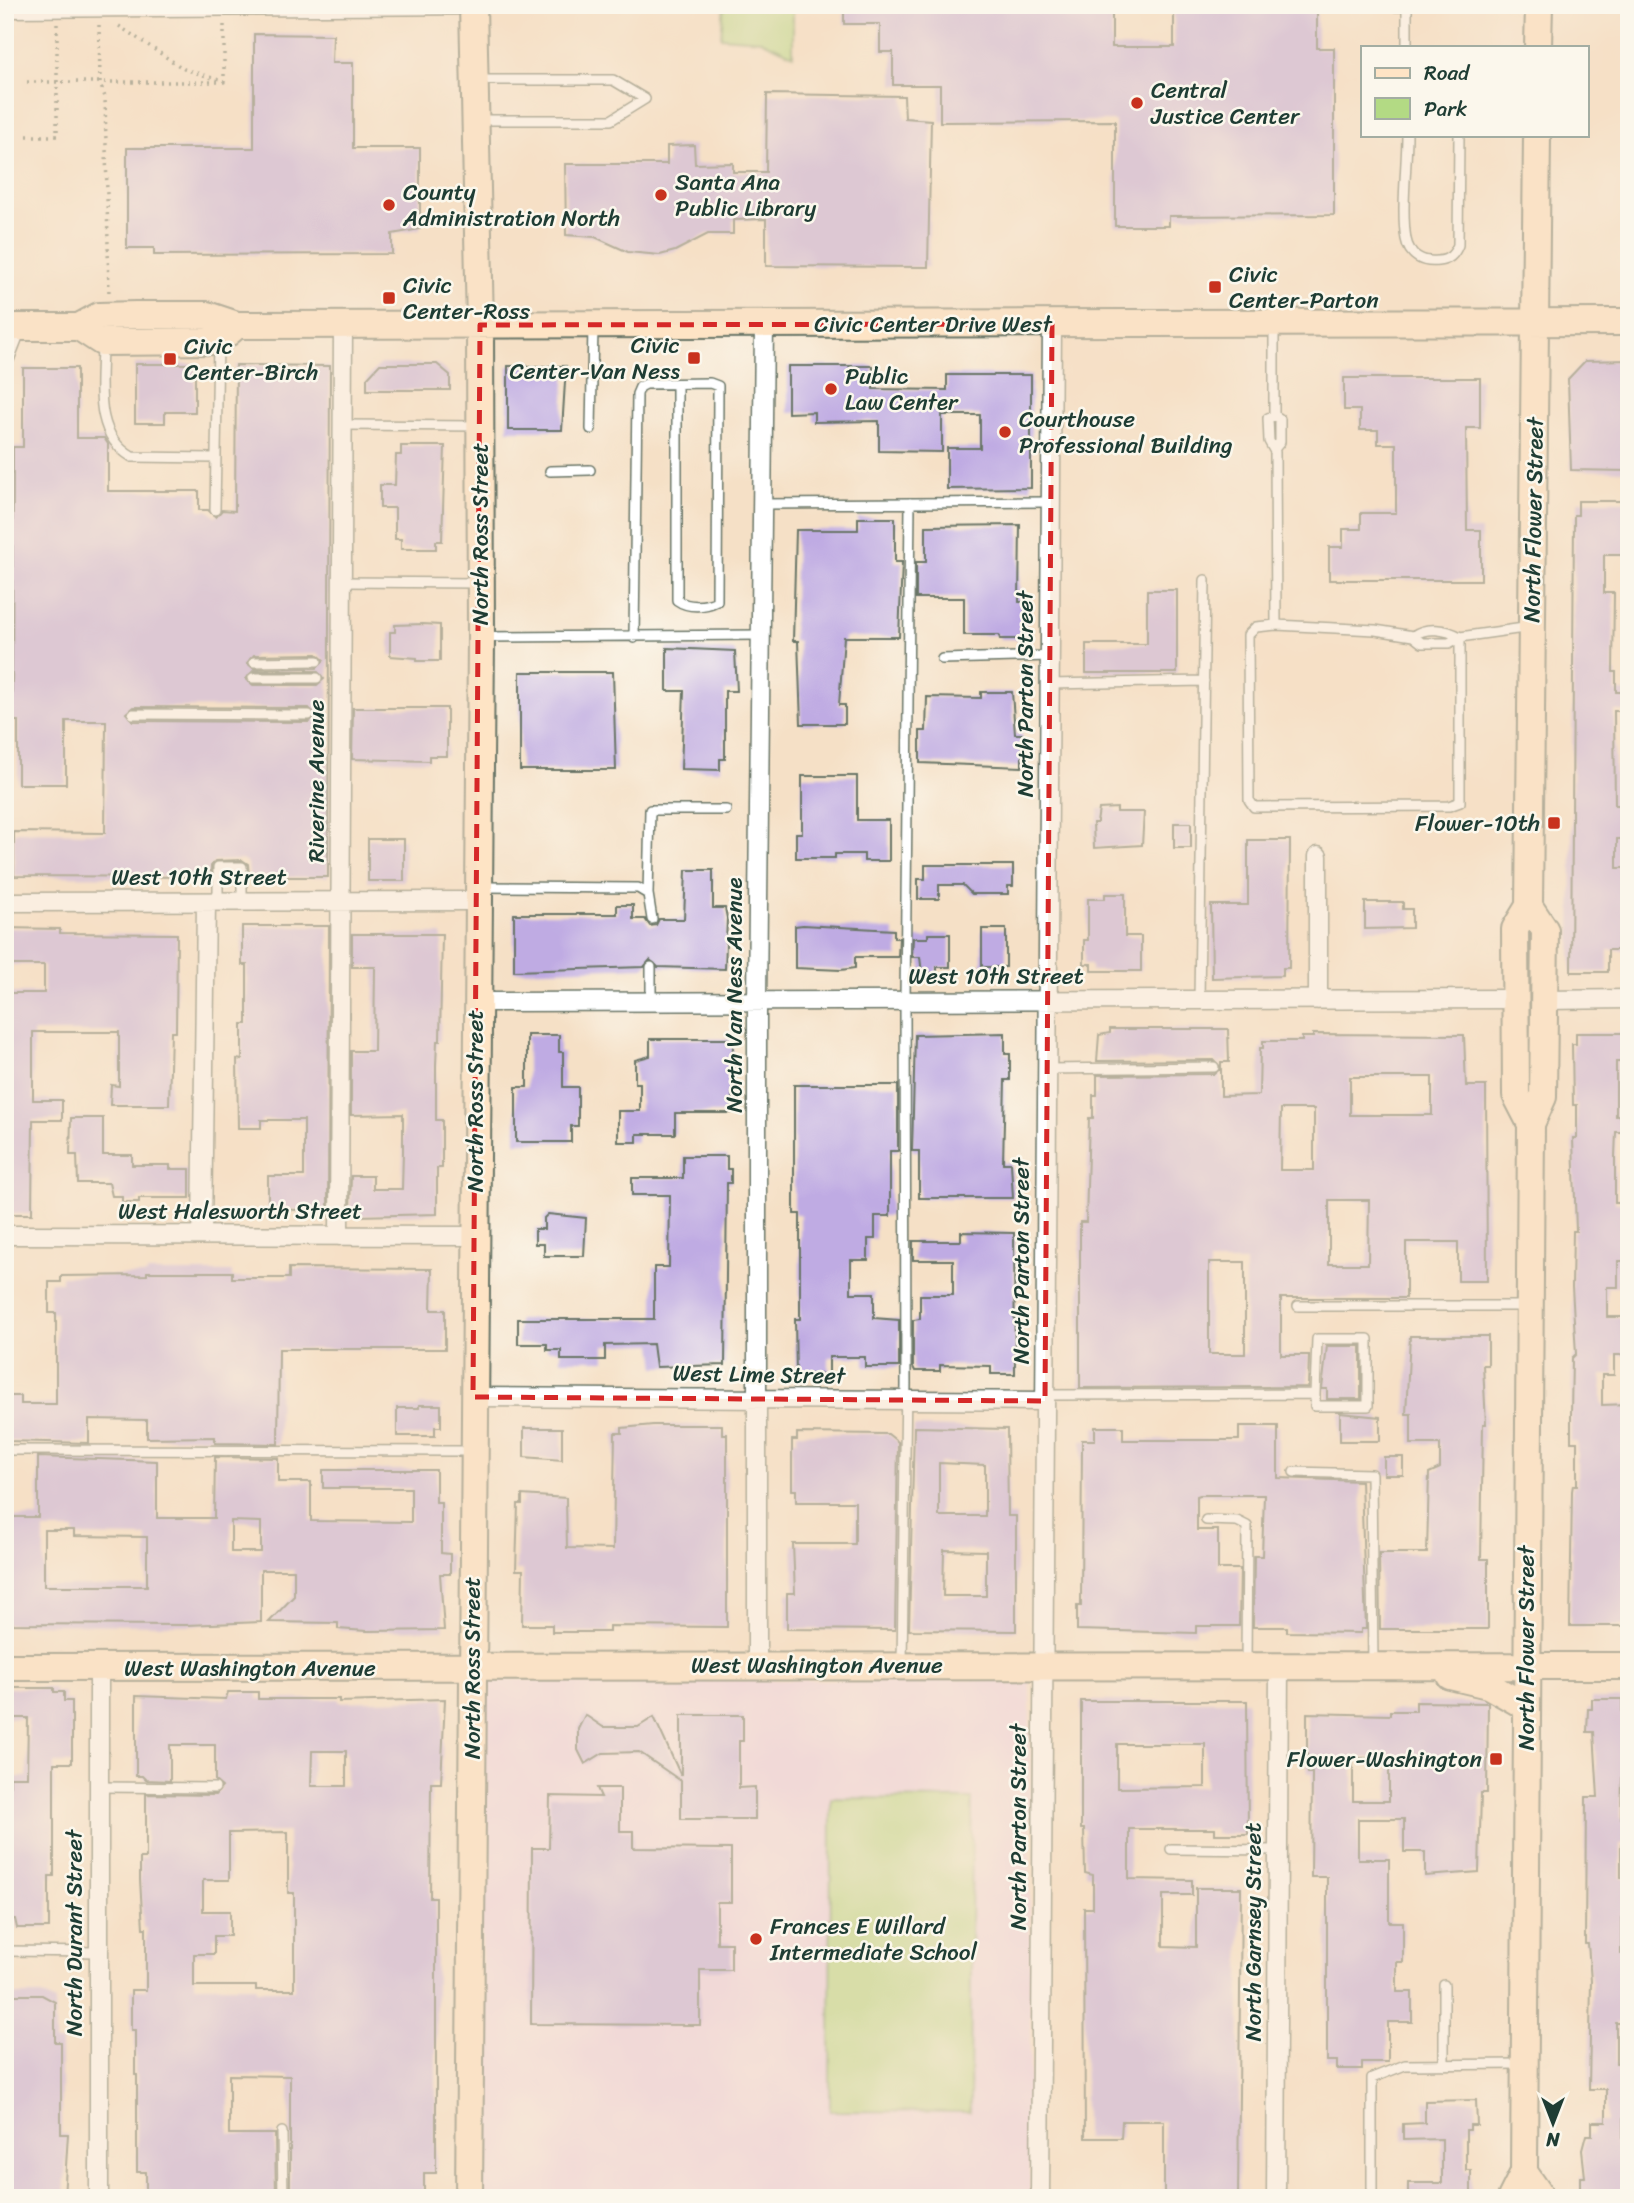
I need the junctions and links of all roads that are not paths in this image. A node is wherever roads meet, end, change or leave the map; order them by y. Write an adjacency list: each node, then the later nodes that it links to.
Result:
1 (1357, 5): 4 (lane)
2 (1539, 5): 7 (main road)
3 (476, 6): 5 (street); 8 (main road, North Ross Street)
4 (1407, 6): 6 (lane)
5 (5, 8)
6 (1407, 46)
7 (1538, 46)
8 (475, 80): 9 (main road, North Ross Street); 9 (lane)
9 (476, 120): 18 (main road, North Ross Street)
10 (1407, 136): 11 (lane)
11 (1459, 136)
12 (1536, 136): 14 (main road, North Flower Street)
13 (1274, 323): 14 (main road, Civic Center Drive West); 17 (main road, Civic Center Drive West); 40 (lane)
14 (1534, 323): 15 (main road, Civic Center Drive West); 41 (main road, North Flower Street)
15 (1629, 323)
16 (764, 324): 17 (main road, Civic Center Drive West); 19 (main road, Civic Center Drive West); 35 (street, North Van Ness Avenue)
17 (1052, 324): 33 (street, North Parton Street)
18 (480, 325): 19 (main road, Civic Center Drive West); 20 (main road, Civic Center Drive West); 28 (main road, North Ross Street)
19 (593, 325): 29 (lane)
20 (343, 326): 23 (main road, Civic Center Drive West); 27 (street, Riverine Avenue)
21 (11, 327): 22 (main road, Civic Center Drive West); 25 (street)
22 (79, 327): 23 (main road, Civic Center Drive West); 24 (main road)
23 (227, 333): 24 (main road, Civic Center Drive West); 30 (lane)
24 (102, 342): 30 (lane)
25 (5, 358)
26 (677, 384): 26 (lane); 45 (lane)
27 (343, 425): 28 (lane); 38 (street, Riverine Avenue)
28 (480, 426): 39 (main road, North Ross Street)
29 (591, 429)
30 (215, 458): 36 (lane)
31 (590, 470): 32 (lane)
32 (550, 471)
33 (1051, 502): 34 (lane); 46 (street, North Parton Street)
34 (909, 503): 35 (lane); 74 (lane)
35 (763, 504): 42 (street, North Van Ness Avenue)
36 (215, 510)
37 (1205, 580): 52 (lane)
38 (341, 582): 39 (lane); 61 (street, Riverine Avenue)
39 (480, 583): 43 (main road, North Ross Street)
40 (1276, 625): 44 (lane); 44 (lane)
41 (1532, 627): 44 (lane); 64 (main road, North Flower Street)
42 (762, 635): 45 (lane); 73 (street, North Van Ness Avenue)
43 (481, 637): 45 (lane); 58 (main road, North Ross Street)
44 (1460, 637)
45 (634, 638)
46 (1049, 656): 47 (lane); 53 (street, North Parton Street)
47 (942, 659)
48 (317, 661): 49 (lane)
49 (254, 662)
50 (253, 678): 51 (lane)
51 (317, 678)
52 (1204, 681): 53 (lane); 70 (lane)
53 (1049, 684): 69 (street, North Parton Street)
54 (133, 714): 55 (lane)
55 (309, 715)
56 (726, 810): 59 (lane)
57 (1318, 856): 71 (street)
58 (476, 894): 59 (lane); 61 (street, West 10th Street); 75 (main road, North Ross Street)
59 (648, 894): 65 (lane)
60 (242, 901): 61 (street, West 10th Street); 63 (street, West 10th Street); 63 (lane)
61 (340, 901): 82 (street, Riverine Avenue)
62 (5, 902): 63 (street, West 10th Street)
63 (212, 902): 81 (street)
64 (1529, 906): 67 (main road, North Flower Street); 72 (main road, North Flower Street)
65 (652, 919)
66 (651, 967): 76 (lane)
67 (1516, 999): 71 (street, West 10th Street); 79 (main road, North Flower Street)
68 (1629, 999): 72 (street)
69 (1047, 1000): 70 (street, West 10th Street); 74 (street, West 10th Street); 78 (street, North Parton Street)
70 (1199, 1000): 71 (street, West 10th Street)
71 (1318, 1000)
72 (1545, 1000): 79 (main road, North Flower Street)
73 (757, 1001): 74 (street, West 10th Street); 76 (street, West 10th Street); 89 (street, North Van Ness Avenue)
74 (905, 1001): 90 (lane)
75 (476, 1002): 76 (street, West 10th Street); 83 (main road, North Ross Street)
76 (651, 1002)
77 (1214, 1067): 78 (lane)
78 (1047, 1069): 88 (street, North Parton Street)
79 (1531, 1124): 85 (main road, North Flower Street)
80 (5, 1235): 81 (street, West Halesworth Street)
81 (202, 1236): 82 (street, West Halesworth Street)
82 (339, 1236): 83 (street, West Halesworth Street)
83 (474, 1236): 87 (main road, North Ross Street)
84 (1298, 1306): 85 (lane)
85 (1529, 1307): 102 (main road, North Flower Street)
86 (1315, 1394): 86 (lane); 88 (lane)
87 (473, 1397): 89 (street, West Lime Street); 92 (main road, North Ross Street)
88 (1045, 1398): 90 (street, West Lime Street); 97 (street, North Parton Street)
89 (758, 1399): 90 (street, West Lime Street); 95 (street, North Van Ness Avenue)
90 (904, 1400): 96 (lane)
91 (5, 1450): 92 (lane)
92 (473, 1451): 105 (main road, North Ross Street)
93 (1294, 1472): 100 (lane)
94 (1206, 1520): 99 (lane)
95 (757, 1665): 96 (main road, West Washington Avenue); 105 (main road, West Washington Avenue)
96 (902, 1665): 97 (main road, West Washington Avenue)
97 (1043, 1665): 99 (main road, West Washington Avenue); 122 (street, North Parton Street)
98 (1279, 1665): 99 (main road, West Washington Avenue); 100 (main road, West Washington Avenue); 111 (street, North Garnsey Street)
99 (1246, 1666)
100 (1373, 1666): 101 (main road, West Washington Avenue)
101 (1411, 1666): 102 (main road, West Washington Avenue); 107 (main road)
102 (1525, 1666): 103 (main road, West Washington Avenue); 107 (main road, North Flower Street)
103 (1629, 1666)
104 (5, 1667): 106 (main road, West Washington Avenue)
105 (473, 1667): 106 (main road, West Washington Avenue); 121 (main road, North Ross Street)
106 (99, 1668): 108 (street, North Durant Street)
107 (1525, 1706): 115 (main road, North Flower Street)
108 (99, 1787): 109 (lane); 113 (street, North Durant Street)
109 (215, 1788)
110 (1171, 1849): 111 (lane)
111 (1278, 1850): 123 (street, North Garnsey Street)
112 (5, 1951): 113 (lane)
113 (99, 1952): 119 (street, North Durant Street)
114 (1444, 1985): 116 (lane)
115 (1523, 2064): 116 (lane); 118 (main road, North Flower Street)
116 (1444, 2065): 124 (lane)
117 (282, 2132): 120 (lane)
118 (1524, 2172): 125 (main road, North Flower Street); 126 (main road, North Flower Street)
119 (99, 2198)
120 (283, 2198)
121 (469, 2198)
122 (1040, 2198)
123 (1276, 2198)
124 (1371, 2198)
125 (1511, 2198)
126 (1538, 2198)

